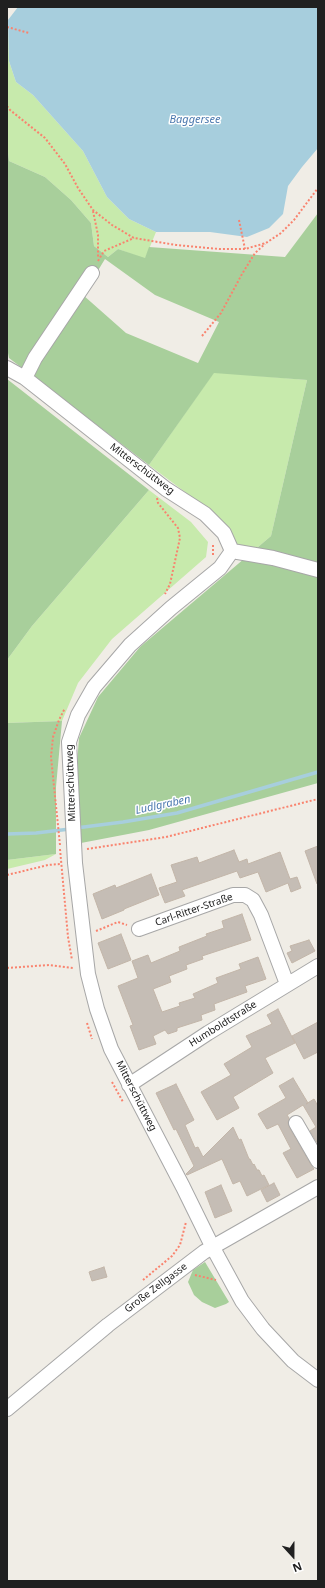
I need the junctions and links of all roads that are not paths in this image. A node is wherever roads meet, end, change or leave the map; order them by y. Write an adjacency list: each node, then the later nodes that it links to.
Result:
1 (92, 273): 3 (street)
2 (7, 368): 3 (street, Mitterschüttweg)
3 (25, 378): 4 (street, Mitterschüttweg)
4 (232, 551): 5 (street); 9 (street, Mitterschüttweg)
5 (318, 570)
6 (139, 929): 8 (street, Carl-Ritter-Straße)
7 (318, 966): 8 (street, Humboldtstraße)
8 (288, 984): 9 (street, Humboldtstraße)
9 (129, 1085): 13 (street, Mitterschüttweg)
10 (296, 1123): 11 (street)
11 (318, 1160)
12 (318, 1187): 13 (street, Große Zellgasse)
13 (212, 1246): 14 (street, Mitterschüttweg); 15 (street, Große Zellgasse)
14 (318, 1380)
15 (7, 1409)

